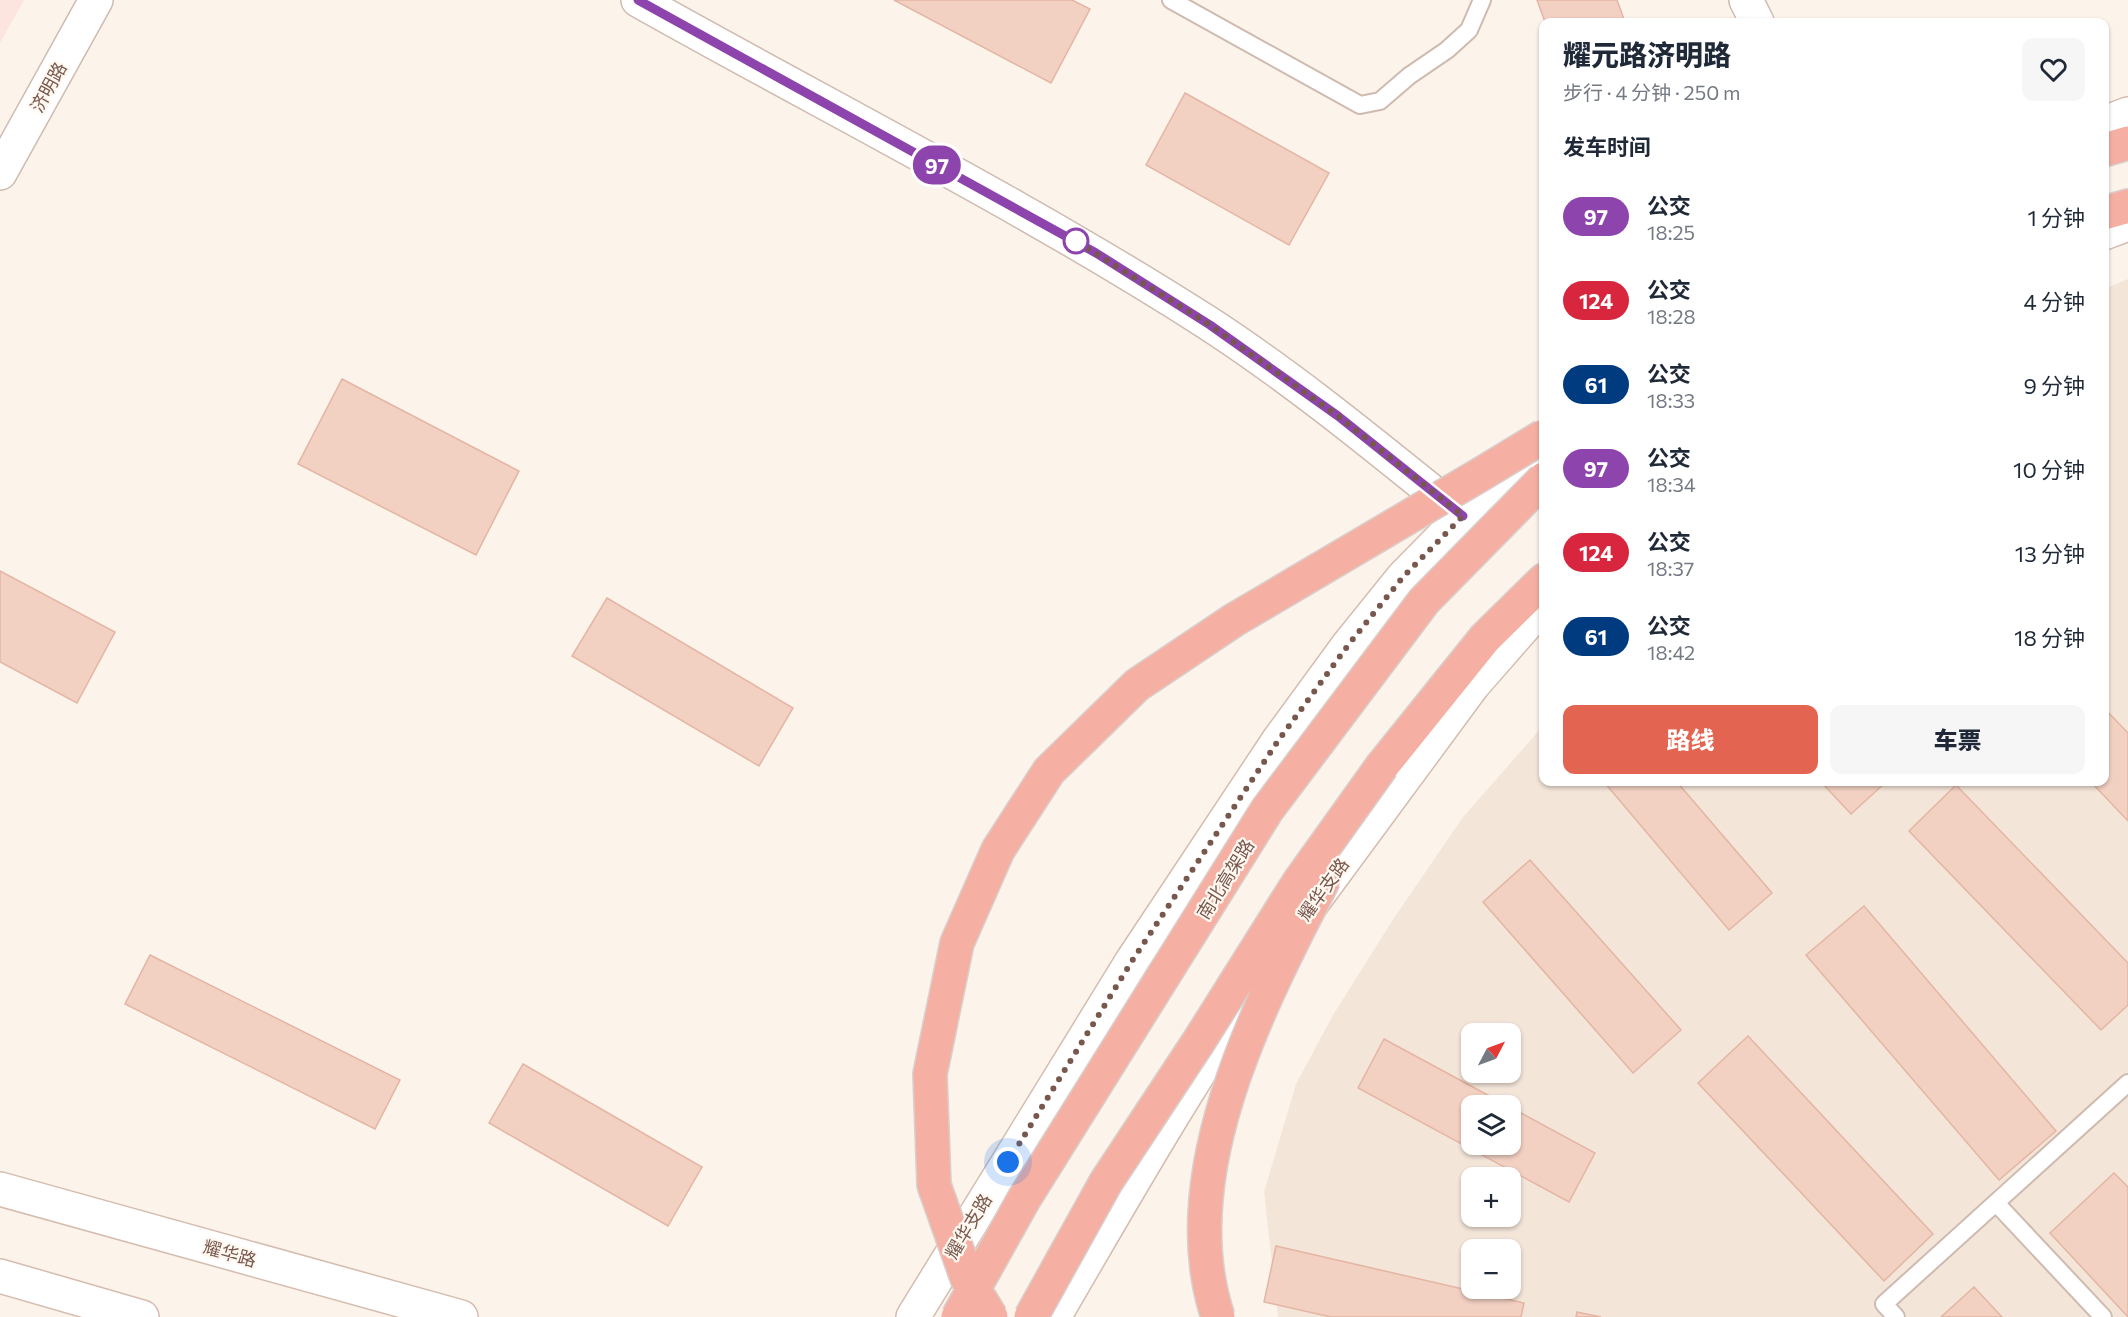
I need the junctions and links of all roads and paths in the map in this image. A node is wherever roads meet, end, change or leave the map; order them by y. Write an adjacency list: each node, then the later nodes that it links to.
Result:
1 (96, 0): 11 (street, 济明路)
2 (638, 0): 19 (street)
3 (1171, 0): 4 (lane)
4 (1482, 0)
5 (1746, 0): 6 (street)
6 (1755, 18)
7 (2128, 114): 8 (street)
8 (2109, 121)
9 (2128, 143): 10 (highway)
10 (2109, 149)
11 (0, 173)
12 (2128, 206): 13 (highway)
13 (2109, 212)
14 (2128, 224): 15 (street)
15 (2109, 231)
16 (1539, 439): 31 (highway, bridge)
17 (1539, 455): 19 (street, 耀华支路)
18 (1539, 484): 30 (highway, 南北高架路, bridge)
19 (1463, 516): 29 (street, 耀华支路)
20 (1539, 584): 22 (highway)
21 (1539, 610): 33 (street, 耀华支路)
22 (1382, 766): 32 (highway, bridge); 34 (highway, bridge)
23 (2128, 1084): 25 (lane)
24 (0, 1189): 28 (street, 耀华路)
25 (1996, 1203): 35 (lane); 36 (lane)
26 (0, 1276): 27 (street)
27 (142, 1317)
28 (461, 1317)
29 (913, 1317)
30 (958, 1317)
31 (991, 1317)
32 (1031, 1317)
33 (1054, 1317)
34 (1218, 1317)
35 (1896, 1317)
36 (2103, 1317)

